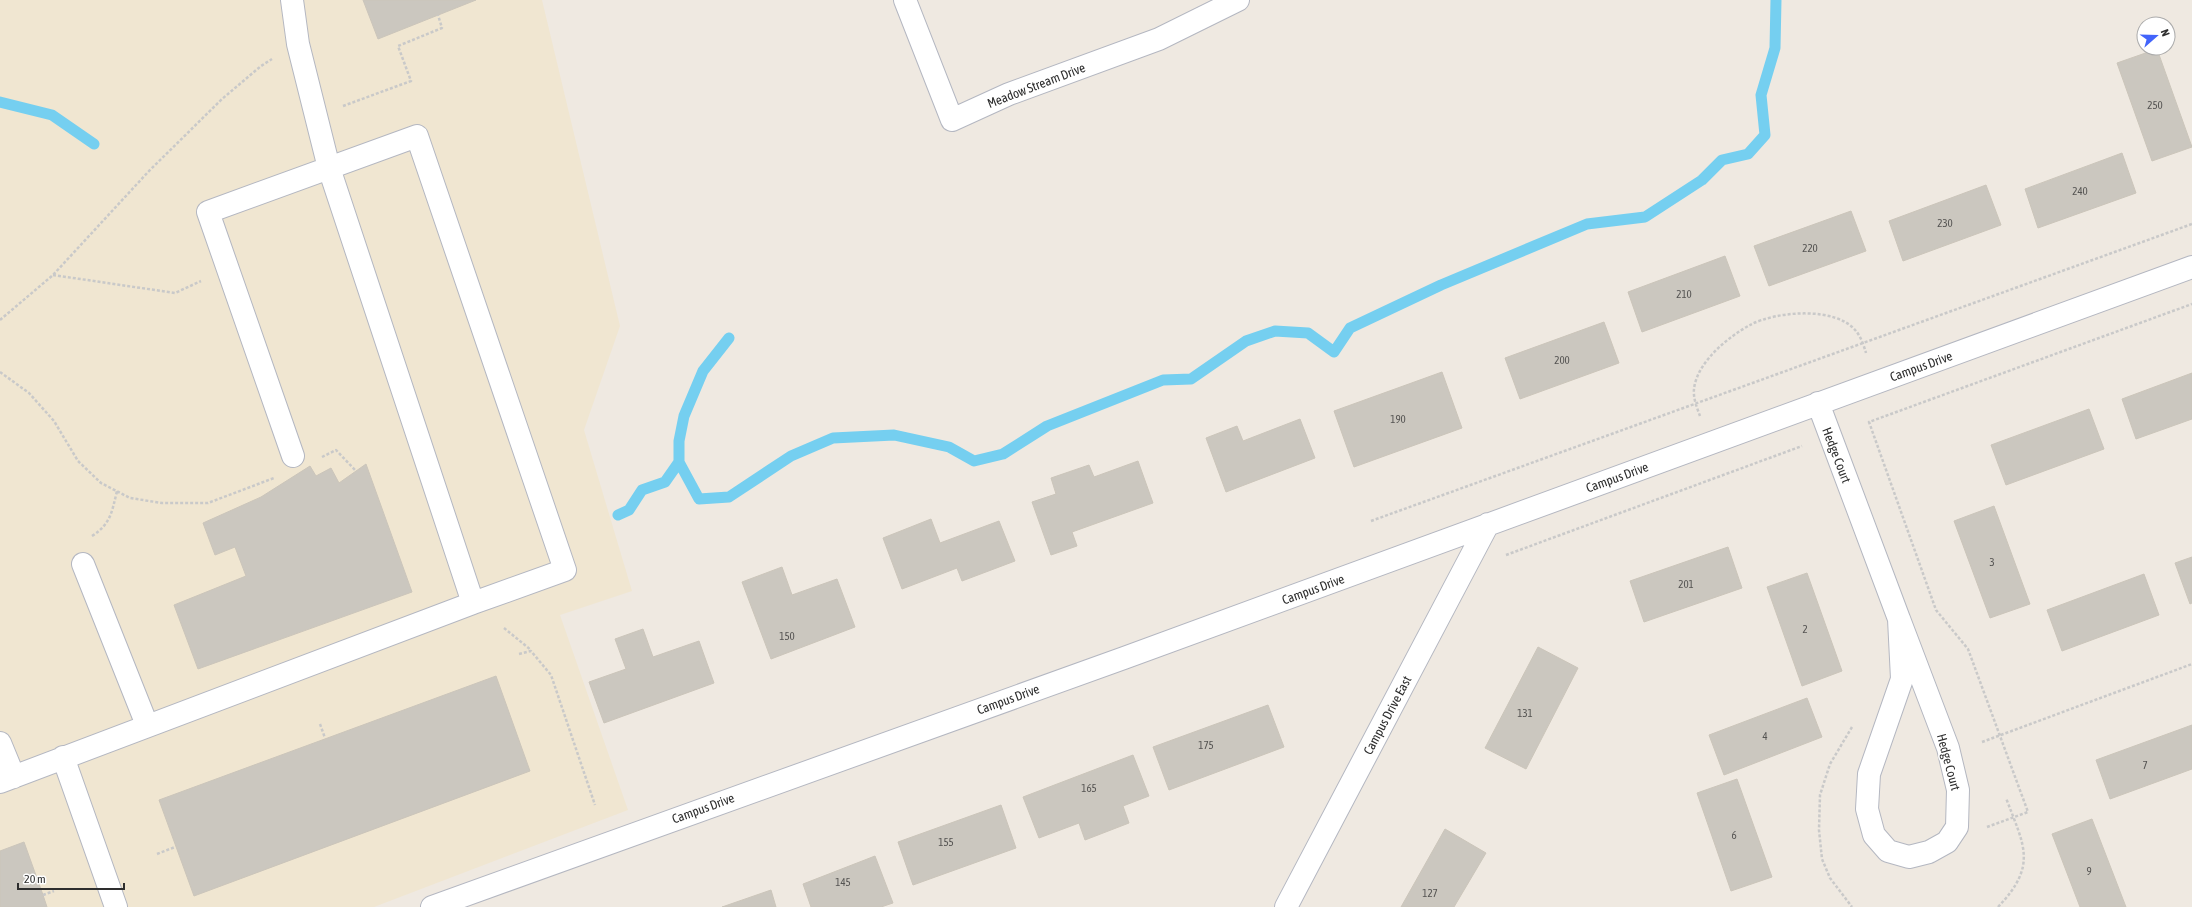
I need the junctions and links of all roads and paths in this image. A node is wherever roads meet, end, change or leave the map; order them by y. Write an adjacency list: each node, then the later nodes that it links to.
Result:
1 (292, 0): 5 (street)
2 (905, 0): 3 (street, Meadow Stream Drive)
3 (1238, 0)
4 (438, 15): 6 (path)
5 (298, 44): 7 (street); 11 (path)
6 (342, 107)
7 (329, 168): 19 (street); 29 (street); 29 (street)
8 (2192, 224): 12 (path)
9 (2192, 267): 15 (street, Campus Drive)
10 (2192, 304): 38 (path)
11 (0, 320)
12 (1863, 343): 13 (path); 16 (path); 16 (path)
13 (1866, 353)
14 (0, 372): 23 (path)
15 (1818, 403): 25 (street, Campus Drive); 30 (street, Hedge Court)
16 (1695, 404): 17 (path); 24 (path)
17 (1700, 416)
18 (1805, 445): 27 (path)
19 (293, 456)
20 (316, 460): 21 (path)
21 (356, 471)
22 (281, 475): 23 (path)
23 (116, 491): 26 (path)
24 (1371, 521)
25 (1488, 524): 53 (street, Campus Drive); 54 (street, Campus Drive East)
26 (86, 540)
27 (1498, 558)
28 (83, 564): 37 (street)
29 (474, 603): 37 (street)
30 (1899, 619): 30 (street, Hedge Court)
31 (504, 628): 32 (path)
32 (531, 650): 33 (path); 45 (path)
33 (519, 654)
34 (2192, 664): 38 (path)
35 (1854, 723): 55 (path)
36 (320, 724): 39 (path)
37 (147, 725): 42 (street)
38 (2000, 735): 40 (path); 46 (path)
39 (325, 738)
40 (1982, 742)
41 (0, 743): 43 (street)
42 (62, 757): 43 (street); 52 (street)
43 (7, 779)
44 (2006, 798): 46 (path)
45 (595, 805)
46 (2013, 817): 47 (path); 56 (path)
47 (1985, 827)
48 (175, 847): 49 (path)
49 (157, 854)
50 (54, 891): 51 (path)
51 (43, 895)
52 (116, 907)
53 (432, 907)
54 (1286, 907)
55 (1852, 907)
56 (1998, 907)

